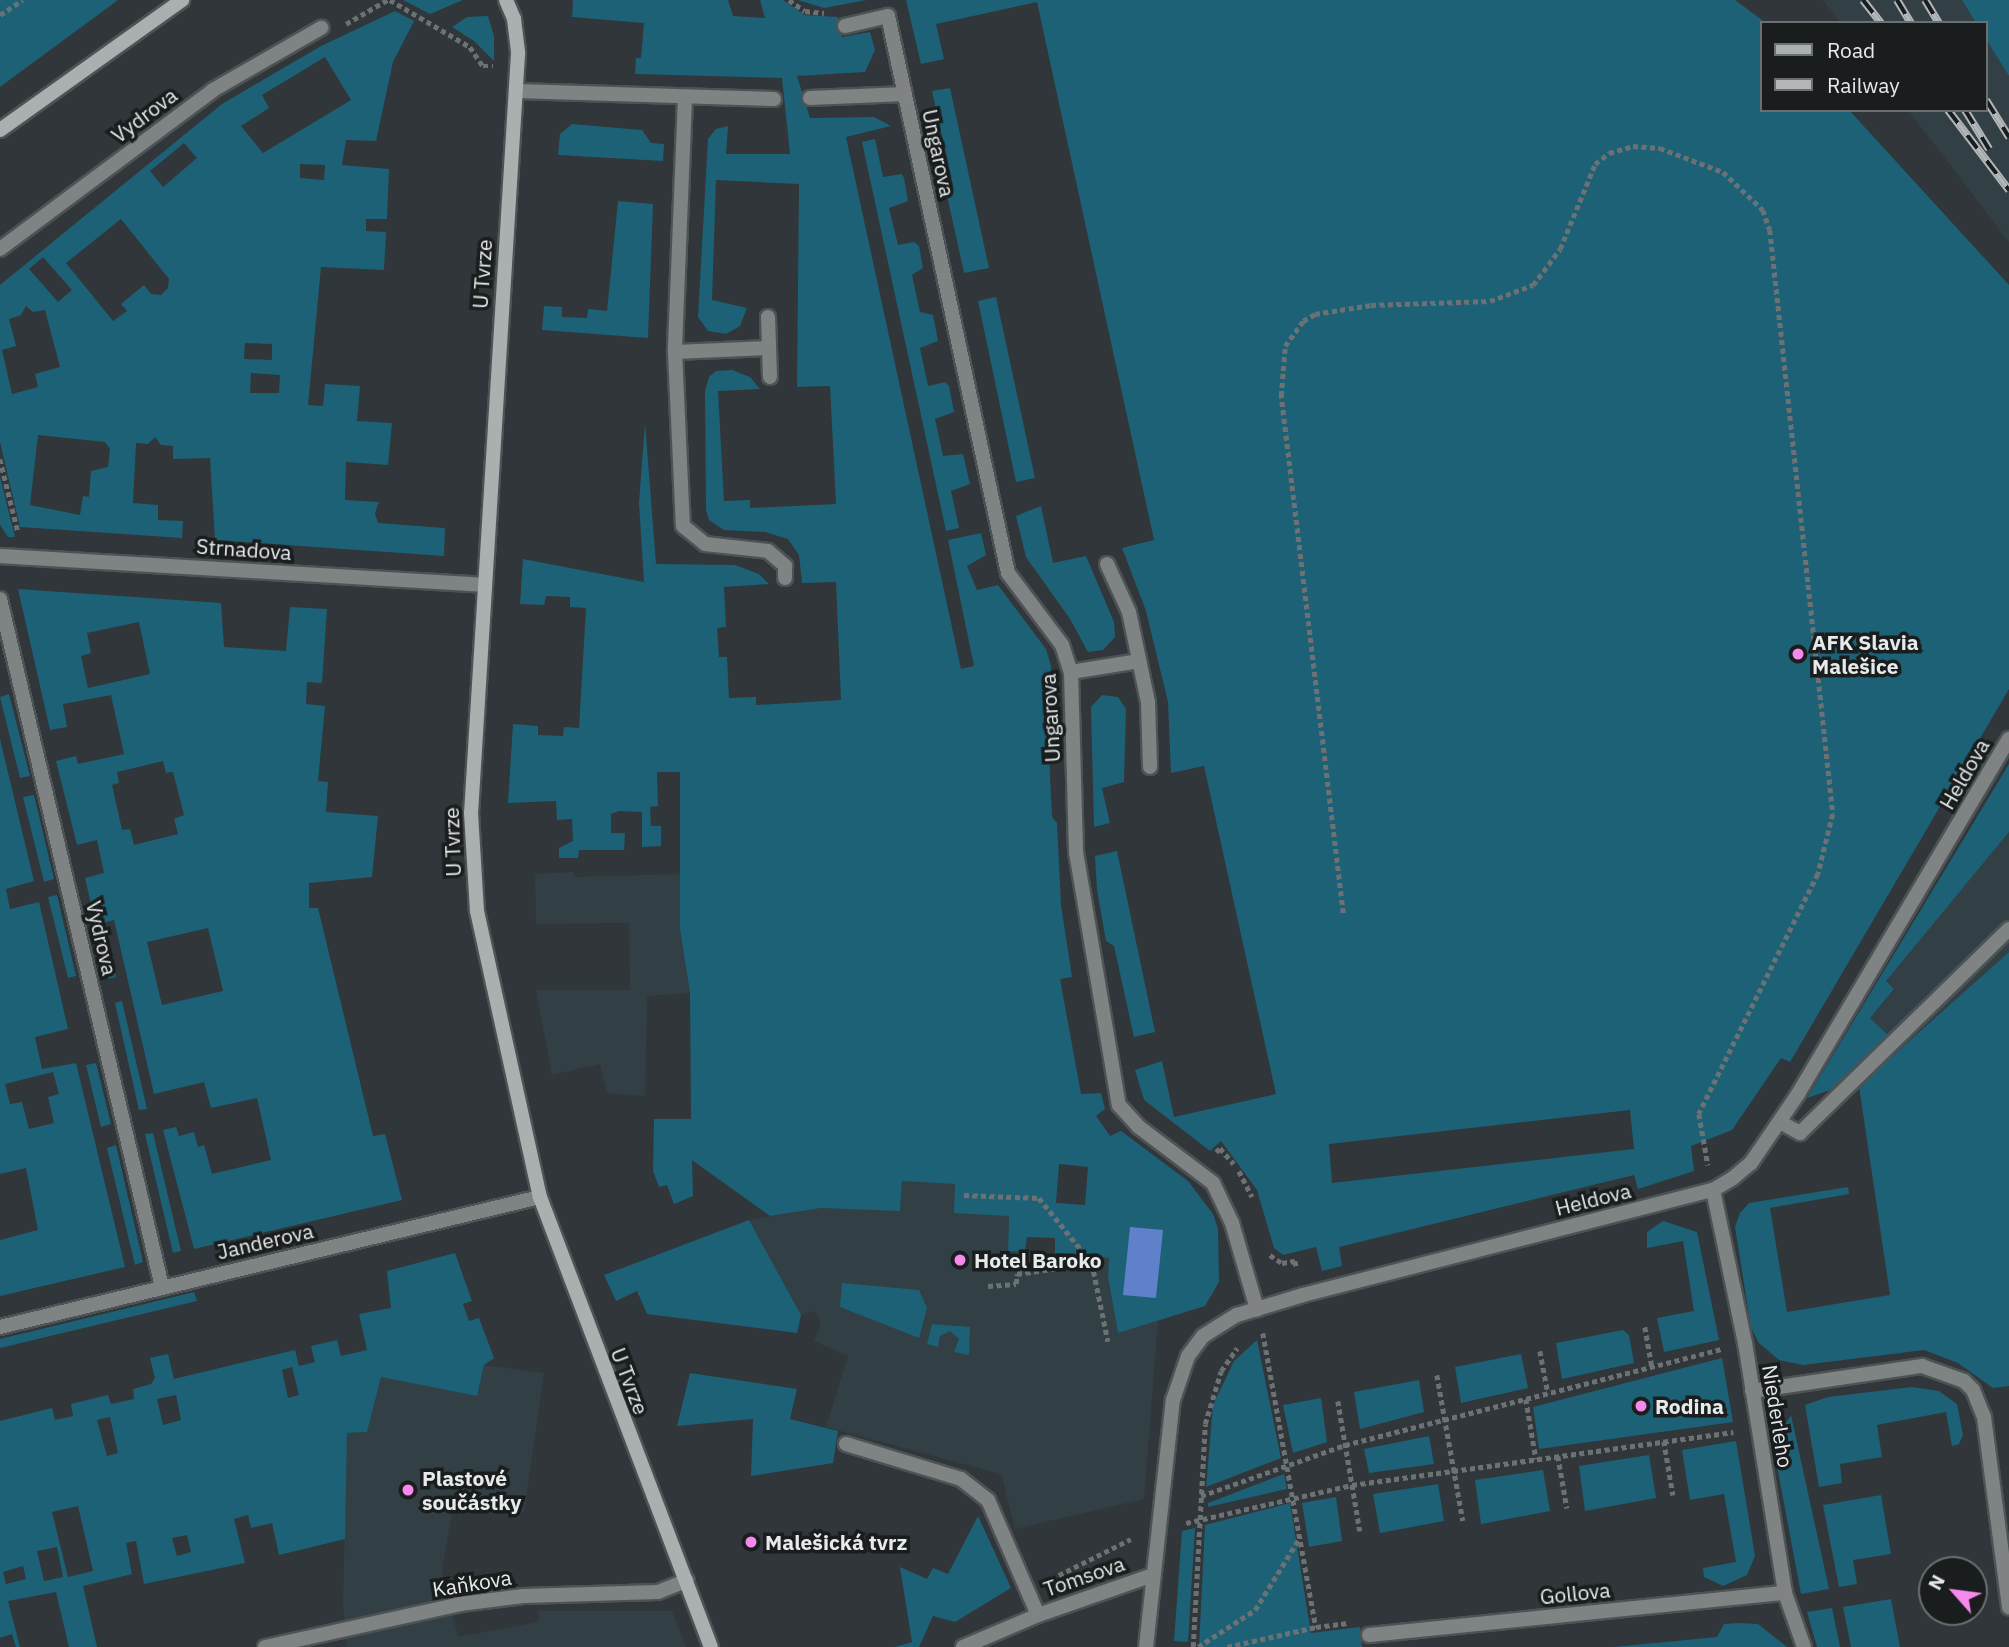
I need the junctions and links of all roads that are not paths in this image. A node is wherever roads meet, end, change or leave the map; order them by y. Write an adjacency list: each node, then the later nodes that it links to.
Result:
1 (182, 0): 10 (main road)
2 (506, 0): 5 (main road, U Tvrze)
3 (845, 26): 6 (street, Ungarova)
4 (321, 27): 11 (street, Vydrova)
5 (516, 91): 7 (street); 19 (main road, U Tvrze)
6 (905, 94): 8 (street); 22 (street, Ungarova)
7 (685, 98): 9 (street); 14 (street)
8 (810, 98)
9 (774, 99)
10 (0, 130)
11 (0, 248)
12 (768, 317): 13 (street)
13 (769, 348): 14 (street); 15 (street)
14 (675, 352): 18 (street)
15 (770, 377)
16 (0, 556): 19 (street, Strnadova)
17 (1107, 564): 21 (street)
18 (785, 578)
19 (484, 585): 28 (main road, U Tvrze)
20 (0, 600): 29 (street, Vydrova)
21 (1139, 660): 22 (street); 24 (street)
22 (1071, 672): 30 (street, Ungarova)
23 (2009, 739): 26 (street, Heldova)
24 (1150, 767)
25 (2009, 929): 26 (street)
26 (1780, 1122): 27 (street, Heldova)
27 (1713, 1190): 30 (street, Heldova); 32 (street, Niederleho)
28 (540, 1197): 29 (street, Janderova); 35 (main road, U Tvrze)
29 (162, 1287): 31 (street, Janderova)
30 (1257, 1308): 34 (street, Heldova)
31 (0, 1326)
32 (1752, 1391): 36 (street, Niederleho); 37 (street)
33 (846, 1444): 38 (street)
34 (1153, 1575): 38 (street, Tomsova); 43 (street, Tomsova)
35 (687, 1580): 40 (street, Kaňkova); 41 (main road, U Tvrze)
36 (1784, 1593): 39 (street, Gollova); 44 (street, Niederleho)
37 (2009, 1607)
38 (1038, 1615): 42 (street, Tomsova)
39 (1369, 1634)
40 (265, 1647)
41 (711, 1647)
42 (963, 1647)
43 (1146, 1647)
44 (1804, 1647)

